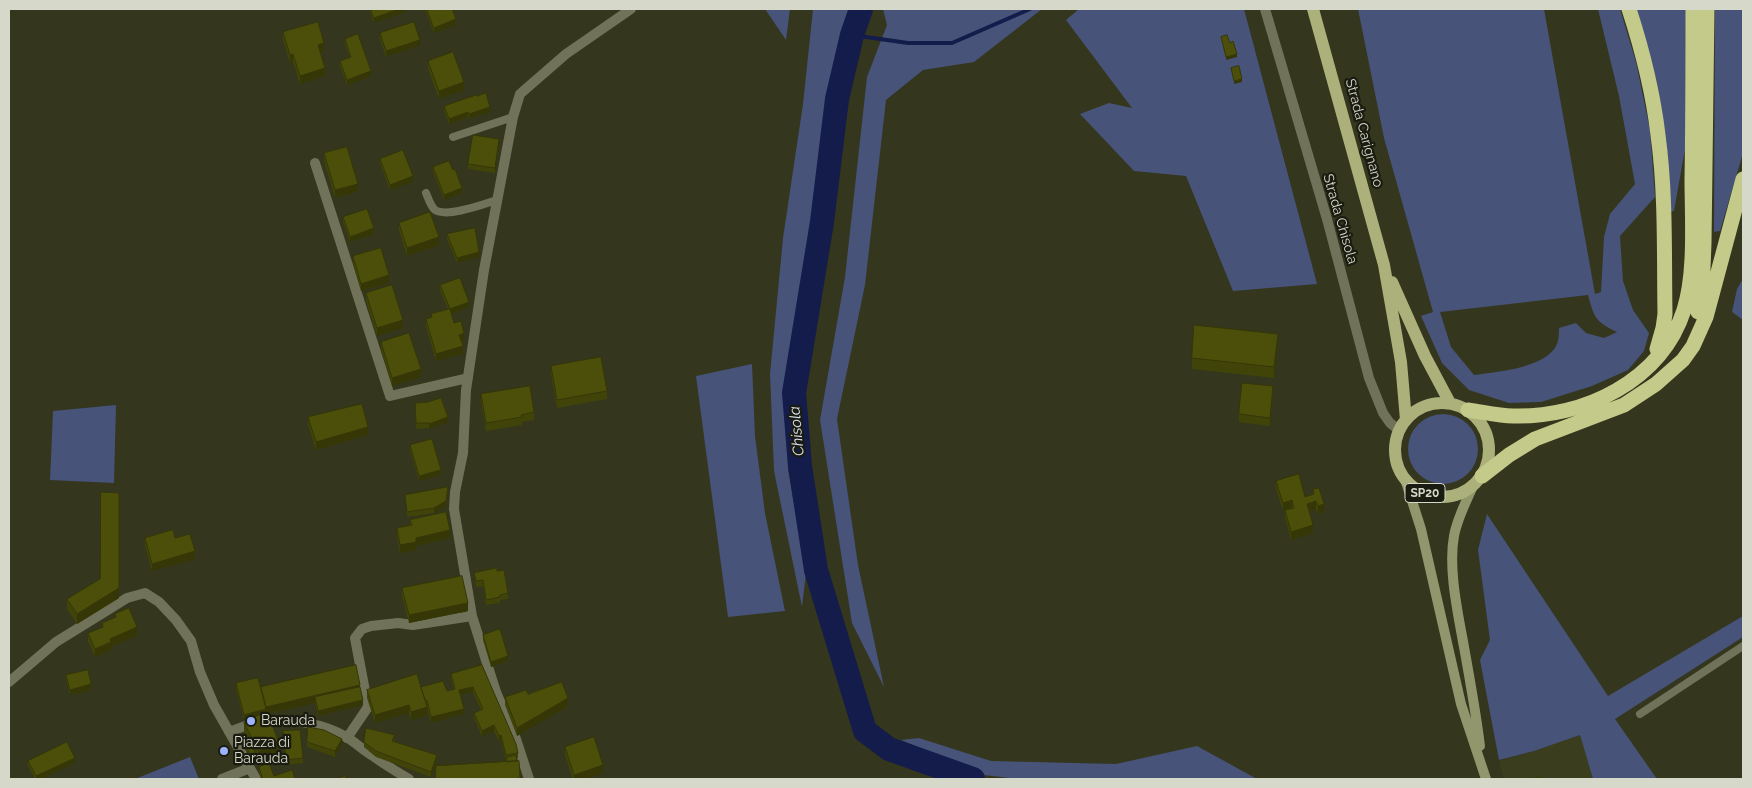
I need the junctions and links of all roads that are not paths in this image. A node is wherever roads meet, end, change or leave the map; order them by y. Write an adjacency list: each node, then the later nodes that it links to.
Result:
1 (631, 9): 7 (street)
2 (1266, 9): 19 (street, Strada Chisola)
3 (1313, 9): 13 (main road, Strada Carignano / SP20)
4 (1629, 9): 15 (highway)
5 (1693, 9): 15 (highway)
6 (1706, 9): 16 (highway)
7 (512, 117): 8 (lane); 12 (street)
8 (453, 137)
9 (315, 163): 14 (street)
10 (1743, 179): 16 (highway)
11 (426, 193): 12 (lane)
12 (497, 200): 14 (street)
13 (1384, 265): 17 (main road, SP20); 19 (main road, SP20)
14 (468, 378): 22 (street)
15 (1629, 382): 18 (highway)
16 (1656, 384): 21 (highway)
17 (1450, 403): 18 (main road, SP20); 19 (main road, SP20)
18 (1468, 410): 21 (main road, SP20)
19 (1403, 425): 20 (main road, SP20)
20 (1405, 479): 21 (main road, SP20); 29 (main road, SP20)
21 (1477, 481): 29 (main road, SP20)
22 (472, 616): 27 (street); 33 (street)
23 (1743, 646): 25 (lane)
24 (9, 682): 26 (street)
25 (1640, 714)
26 (229, 732): 27 (street); 28 (street)
27 (348, 738): 32 (street)
28 (250, 768): 30 (street); 31 (street)
29 (1484, 776)
30 (222, 779)
31 (256, 779)
32 (408, 779)
33 (529, 779)

